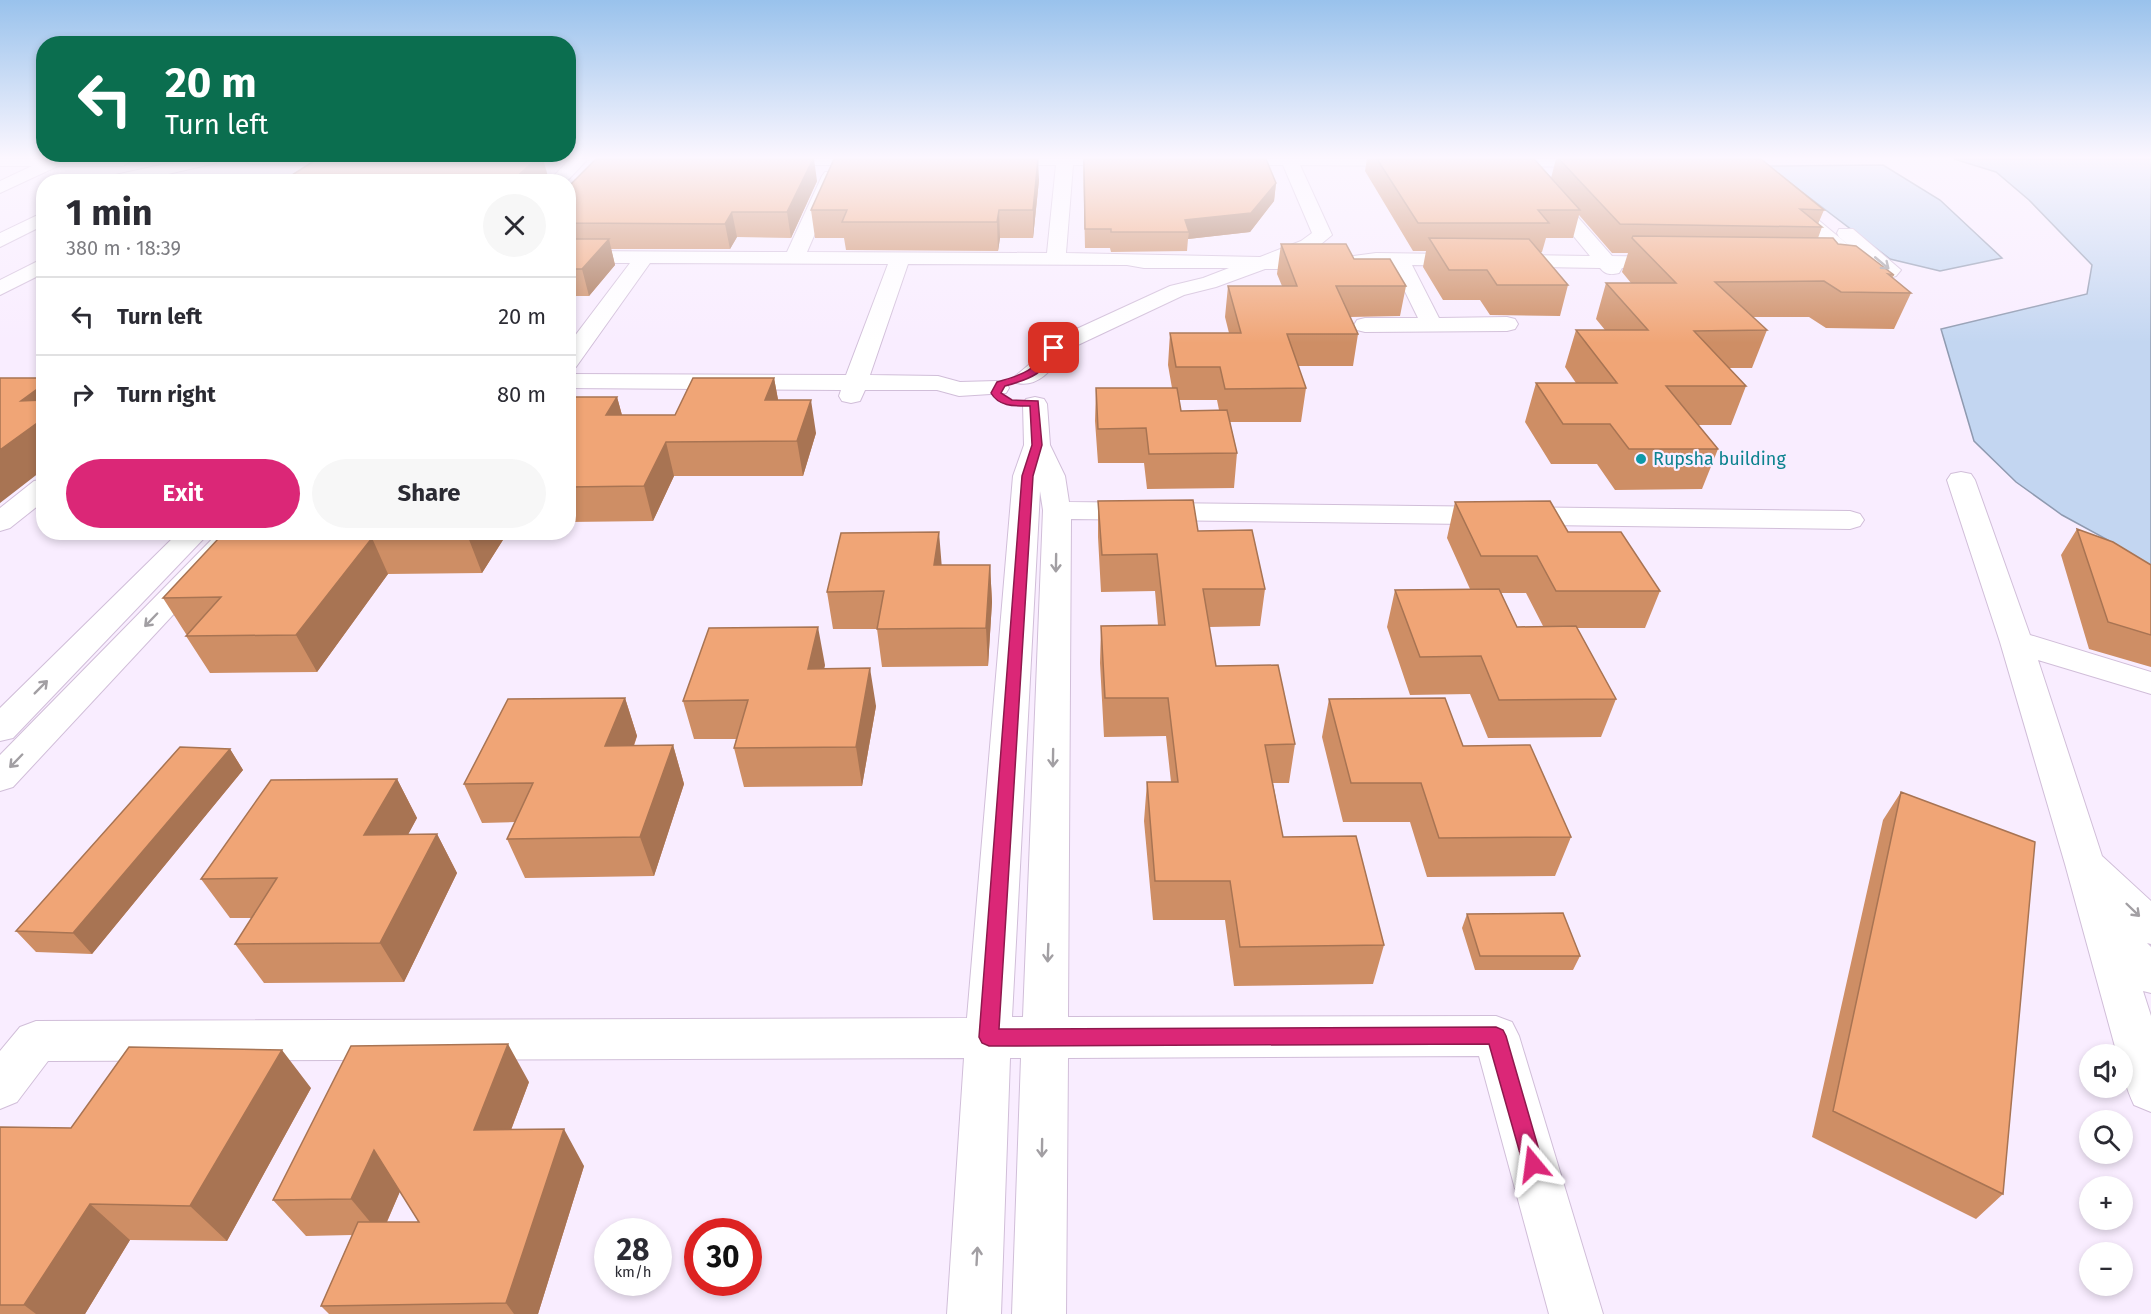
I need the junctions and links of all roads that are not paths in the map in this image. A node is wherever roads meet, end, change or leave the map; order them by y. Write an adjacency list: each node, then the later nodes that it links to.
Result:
1 (811, 220): 10 (street)
2 (1067, 220): 11 (street)
3 (1313, 220): 15 (street)
4 (1570, 220): 18 (street)
5 (1814, 220): 21 (street, one-way to 5)
6 (1824, 220): 21 (street, one-way to 21)
7 (36, 222): 8 (street)
8 (0, 241)
9 (576, 258): 13 (street)
10 (794, 259): 12 (street); 13 (street)
11 (1064, 259): 12 (street); 14 (street)
12 (899, 260): 33 (street)
13 (641, 262): 14 (street); 17 (street); 27 (street)
14 (1144, 262): 15 (street)
15 (1261, 262): 16 (street); 28 (street)
16 (1346, 263): 18 (street); 19 (street)
17 (576, 266)
18 (1609, 266): 19 (street); 20 (street)
19 (1403, 267): 26 (street)
20 (1688, 267)
21 (1828, 268)
22 (36, 269): 23 (street)
23 (0, 289)
24 (1507, 324): 26 (street)
25 (1365, 325): 26 (street)
26 (1432, 325)
27 (576, 351)
28 (1025, 378): 30 (street); 34 (street)
29 (576, 381): 31 (street)
30 (998, 388): 31 (street); 34 (street)
31 (959, 389): 33 (street)
32 (576, 393): 33 (street)
33 (851, 396)
34 (1035, 404): 35 (street)
35 (1037, 445): 38 (street); 51 (street)
36 (1961, 480): 43 (street)
37 (36, 493): 40 (street)
38 (1057, 510): 39 (street); 52 (street, one-way to 52)
39 (1850, 520)
40 (0, 522)
41 (188, 540): 45 (street, one-way to 41)
42 (228, 540): 46 (street, one-way to 46)
43 (2016, 642): 44 (street); 47 (street)
44 (2151, 683)
45 (0, 729)
46 (0, 778)
47 (2085, 864): 48 (street); 49 (street, one-way to 49)
48 (2101, 925): 50 (street); 54 (street)
49 (2151, 927)
50 (2151, 975)
51 (989, 1037): 52 (street); 53 (street); 55 (street, one-way to 51)
52 (1044, 1037): 56 (street, one-way to 56); 57 (street)
53 (0, 1087)
54 (2151, 1090)
55 (974, 1314)
56 (1039, 1314)
57 (1576, 1314)

